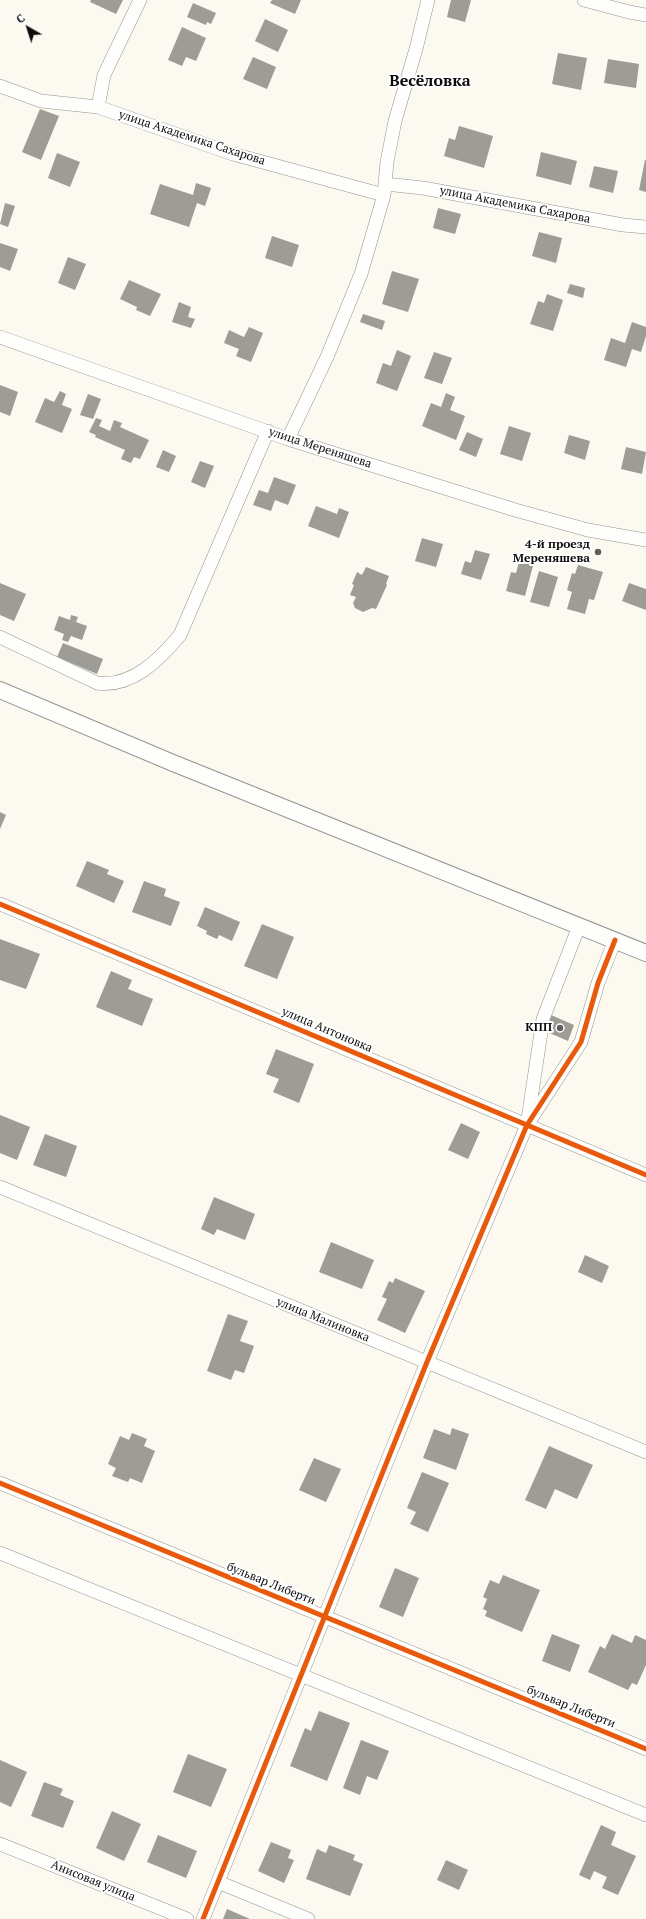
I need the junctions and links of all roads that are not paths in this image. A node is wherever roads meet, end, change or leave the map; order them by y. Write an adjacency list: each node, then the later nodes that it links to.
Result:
1 (140, 0): 6 (street)
2 (428, 0): 7 (street)
3 (584, 0): 4 (street)
4 (646, 15)
5 (0, 86): 6 (street, улица Академика Сахарова)
6 (98, 107): 7 (street, улица Академика Сахарова)
7 (384, 189): 8 (street, улица Академика Сахарова); 11 (street)
8 (646, 227)
9 (0, 337): 10 (street, улица Мереняшева)
10 (268, 431): 11 (street, улица Мереняшева); 13 (street)
11 (288, 439): 12 (street, улица Мереняшева)
12 (646, 540)
13 (0, 636)
14 (0, 690): 16 (street)
15 (0, 904): 19 (street, улица Антоновка)
16 (579, 926): 17 (street); 19 (street)
17 (615, 940): 18 (street); 19 (street)
18 (646, 953)
19 (527, 1125): 20 (street, улица Антоновка); 22 (street)
20 (646, 1175)
21 (0, 1187): 22 (street, улица Малиновка)
22 (427, 1362): 23 (street, улица Малиновка); 26 (street)
23 (646, 1452)
24 (0, 1483): 26 (street, бульвар Либерти)
25 (0, 1552): 27 (street)
26 (325, 1617): 27 (street); 28 (street, бульвар Либерти)
27 (302, 1675): 29 (street); 31 (street)
28 (646, 1749)
29 (646, 1815)
30 (0, 1844): 32 (street, Анисовая улица)
31 (218, 1882): 33 (street); 34 (street)
32 (187, 1919)
33 (203, 1919)
34 (308, 1919)

